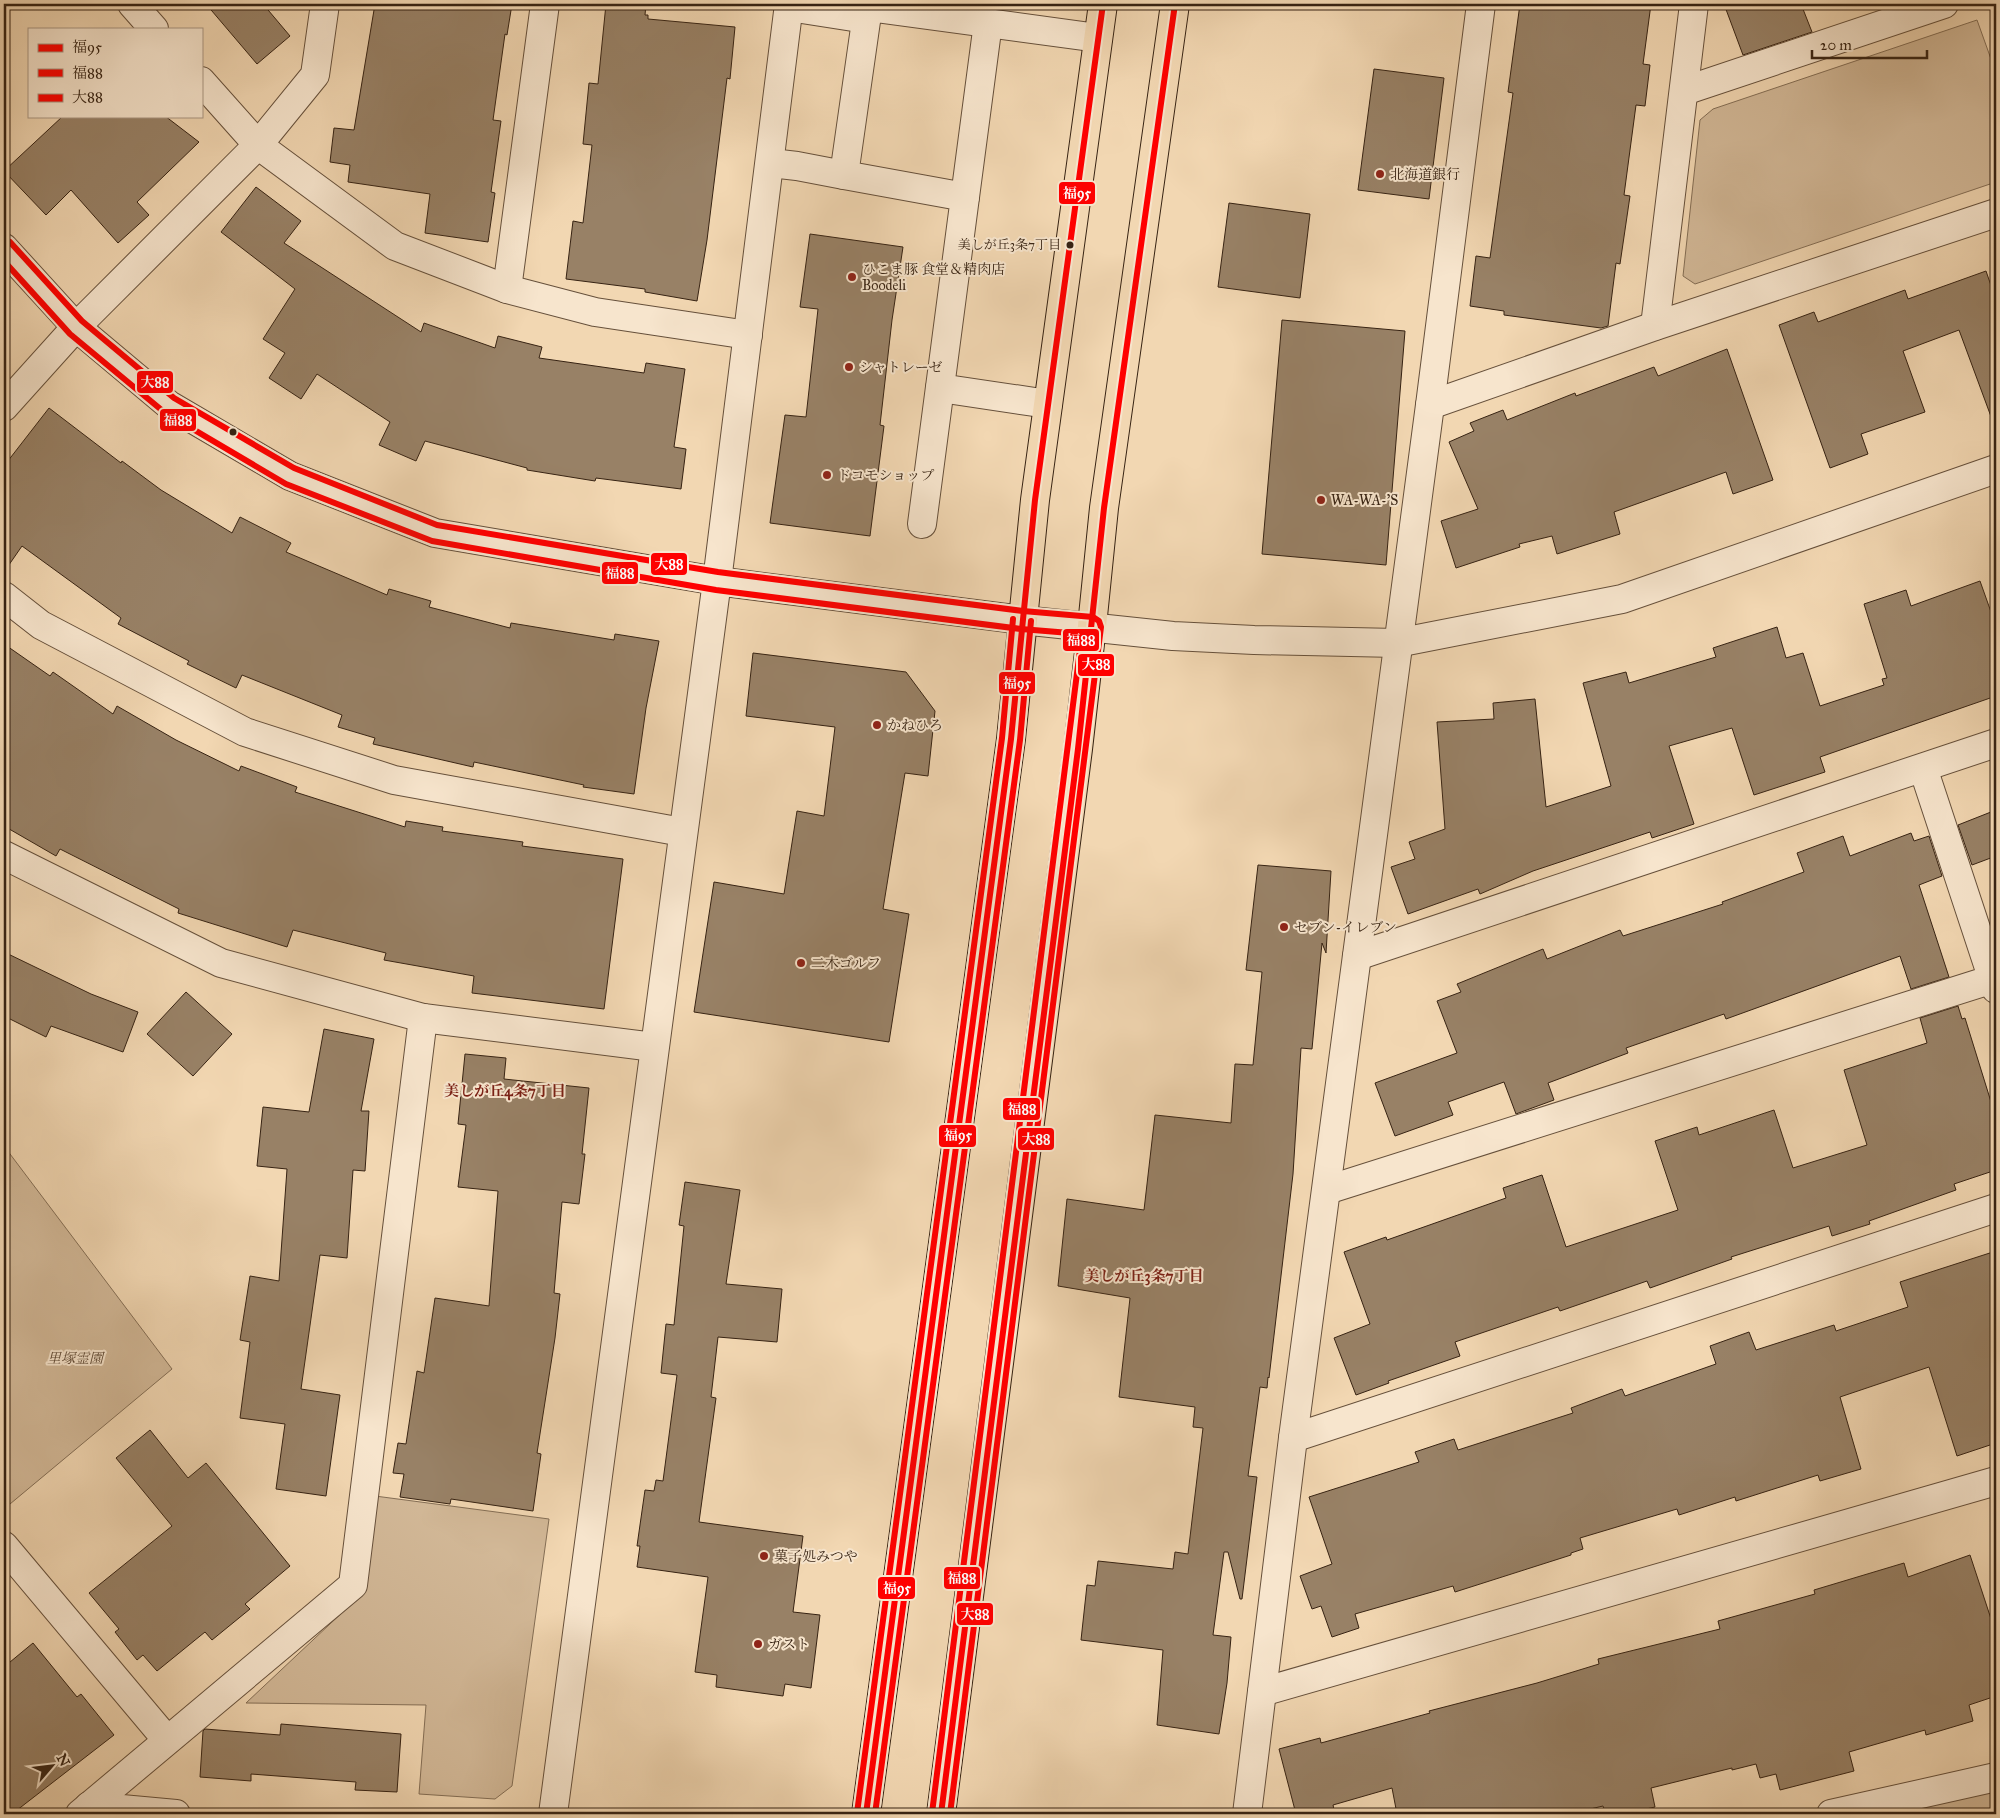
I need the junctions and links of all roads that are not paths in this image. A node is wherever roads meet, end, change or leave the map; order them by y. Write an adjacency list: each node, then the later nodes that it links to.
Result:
1 (132, 4): 12 (street)
2 (325, 4): 16 (street)
3 (545, 4): 22 (street)
4 (1103, 4): 13 (main road)
5 (1175, 4): 35 (main road)
6 (1480, 4): 28 (street)
7 (1694, 4): 15 (street)
8 (1944, 4): 15 (street)
9 (789, 5): 10 (street); 17 (street)
10 (866, 19): 11 (street); 18 (street)
11 (988, 23): 13 (street); 19 (street)
12 (153, 28)
13 (1098, 38): 27 (main road)
14 (202, 83): 16 (street)
15 (1684, 91): 23 (street)
16 (258, 145): 22 (street); 24 (street)
17 (770, 163): 18 (street); 25 (street)
18 (844, 175): 19 (street)
19 (965, 197): 26 (street)
20 (1996, 214): 23 (street)
21 (4, 248): 24 (street)
22 (507, 289): 25 (street)
23 (1655, 326): 28 (street)
24 (76, 328): 29 (street); 32 (street)
25 (748, 335): 32 (street)
26 (940, 388): 27 (street); 31 (street)
27 (1048, 404): 34 (main road)
28 (1430, 405): 36 (street)
29 (4, 406)
30 (1996, 469): 36 (street)
31 (922, 524)
32 (717, 581): 34 (street); 39 (street)
33 (4, 596): 39 (street)
34 (1022, 620): 35 (street); 57 (main road)
35 (1092, 626): 36 (street); 58 (main road)
36 (1397, 643): 41 (street)
37 (1996, 743): 38 (street)
38 (1923, 768): 41 (street); 42 (street)
39 (682, 832): 44 (street)
40 (4, 855): 43 (street)
41 (1357, 956): 45 (street)
42 (1995, 982): 45 (street)
43 (423, 1018): 44 (street); 51 (street)
44 (654, 1047): 56 (street)
45 (1327, 1190): 47 (street)
46 (1996, 1208): 47 (street)
47 (1293, 1438): 50 (street)
48 (1996, 1481): 50 (street)
49 (4, 1546): 51 (street)
50 (1262, 1692): 59 (street)
51 (167, 1740): 54 (street)
52 (1996, 1777): 53 (street)
53 (1922, 1804): 60 (street)
54 (84, 1810): 55 (street)
55 (176, 1814)
56 (553, 1814)
57 (866, 1814)
58 (941, 1814)
59 (1247, 1814)
60 (1831, 1814)

